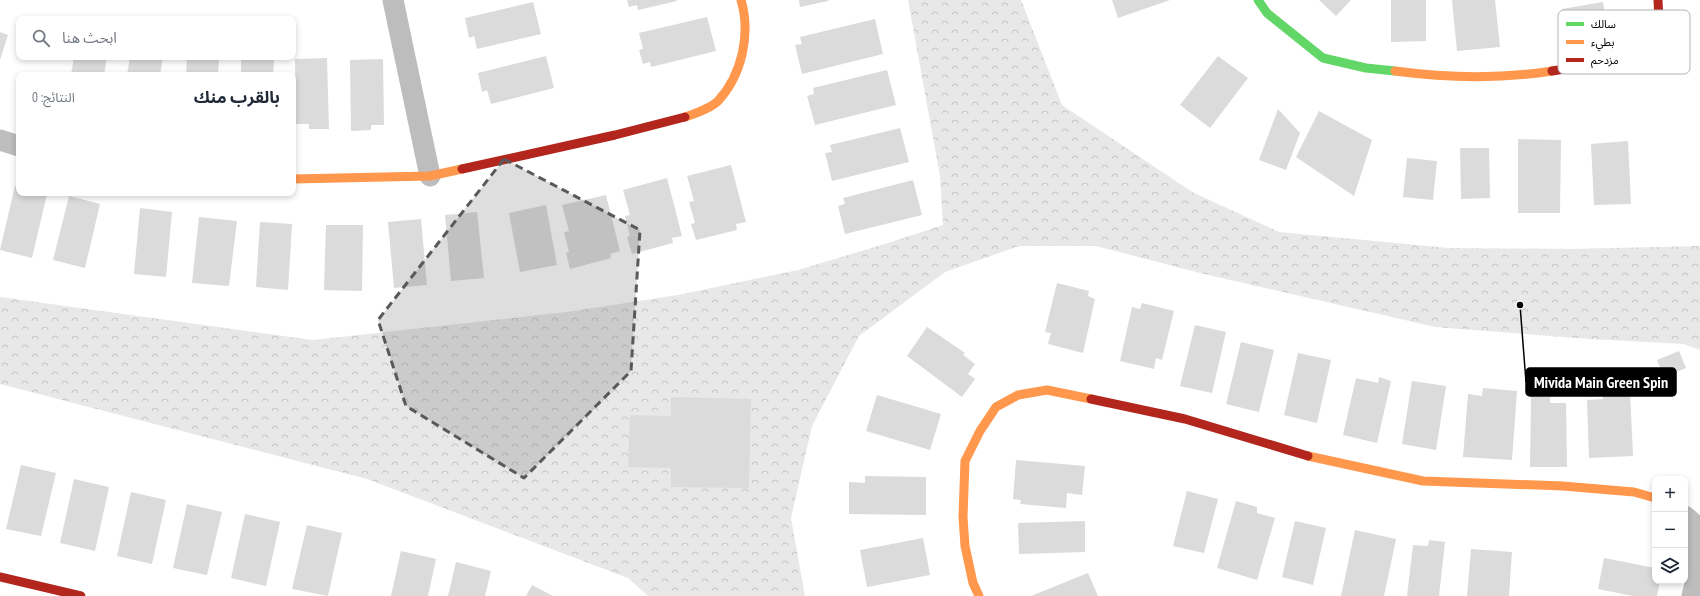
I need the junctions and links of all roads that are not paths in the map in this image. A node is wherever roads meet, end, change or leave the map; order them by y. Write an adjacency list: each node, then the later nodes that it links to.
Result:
1 (393, 0): 9 (street)
2 (742, 0): 9 (street)
3 (1258, 0): 6 (street)
4 (1658, 0): 5 (street)
5 (1658, 10)
6 (1558, 70)
7 (0, 140): 8 (street)
8 (16, 145)
9 (430, 176): 10 (street)
10 (296, 179)
11 (1652, 497): 15 (street)
12 (1688, 519): 16 (street)
13 (0, 577): 14 (street)
14 (81, 596)
15 (979, 596)
16 (1692, 596)

